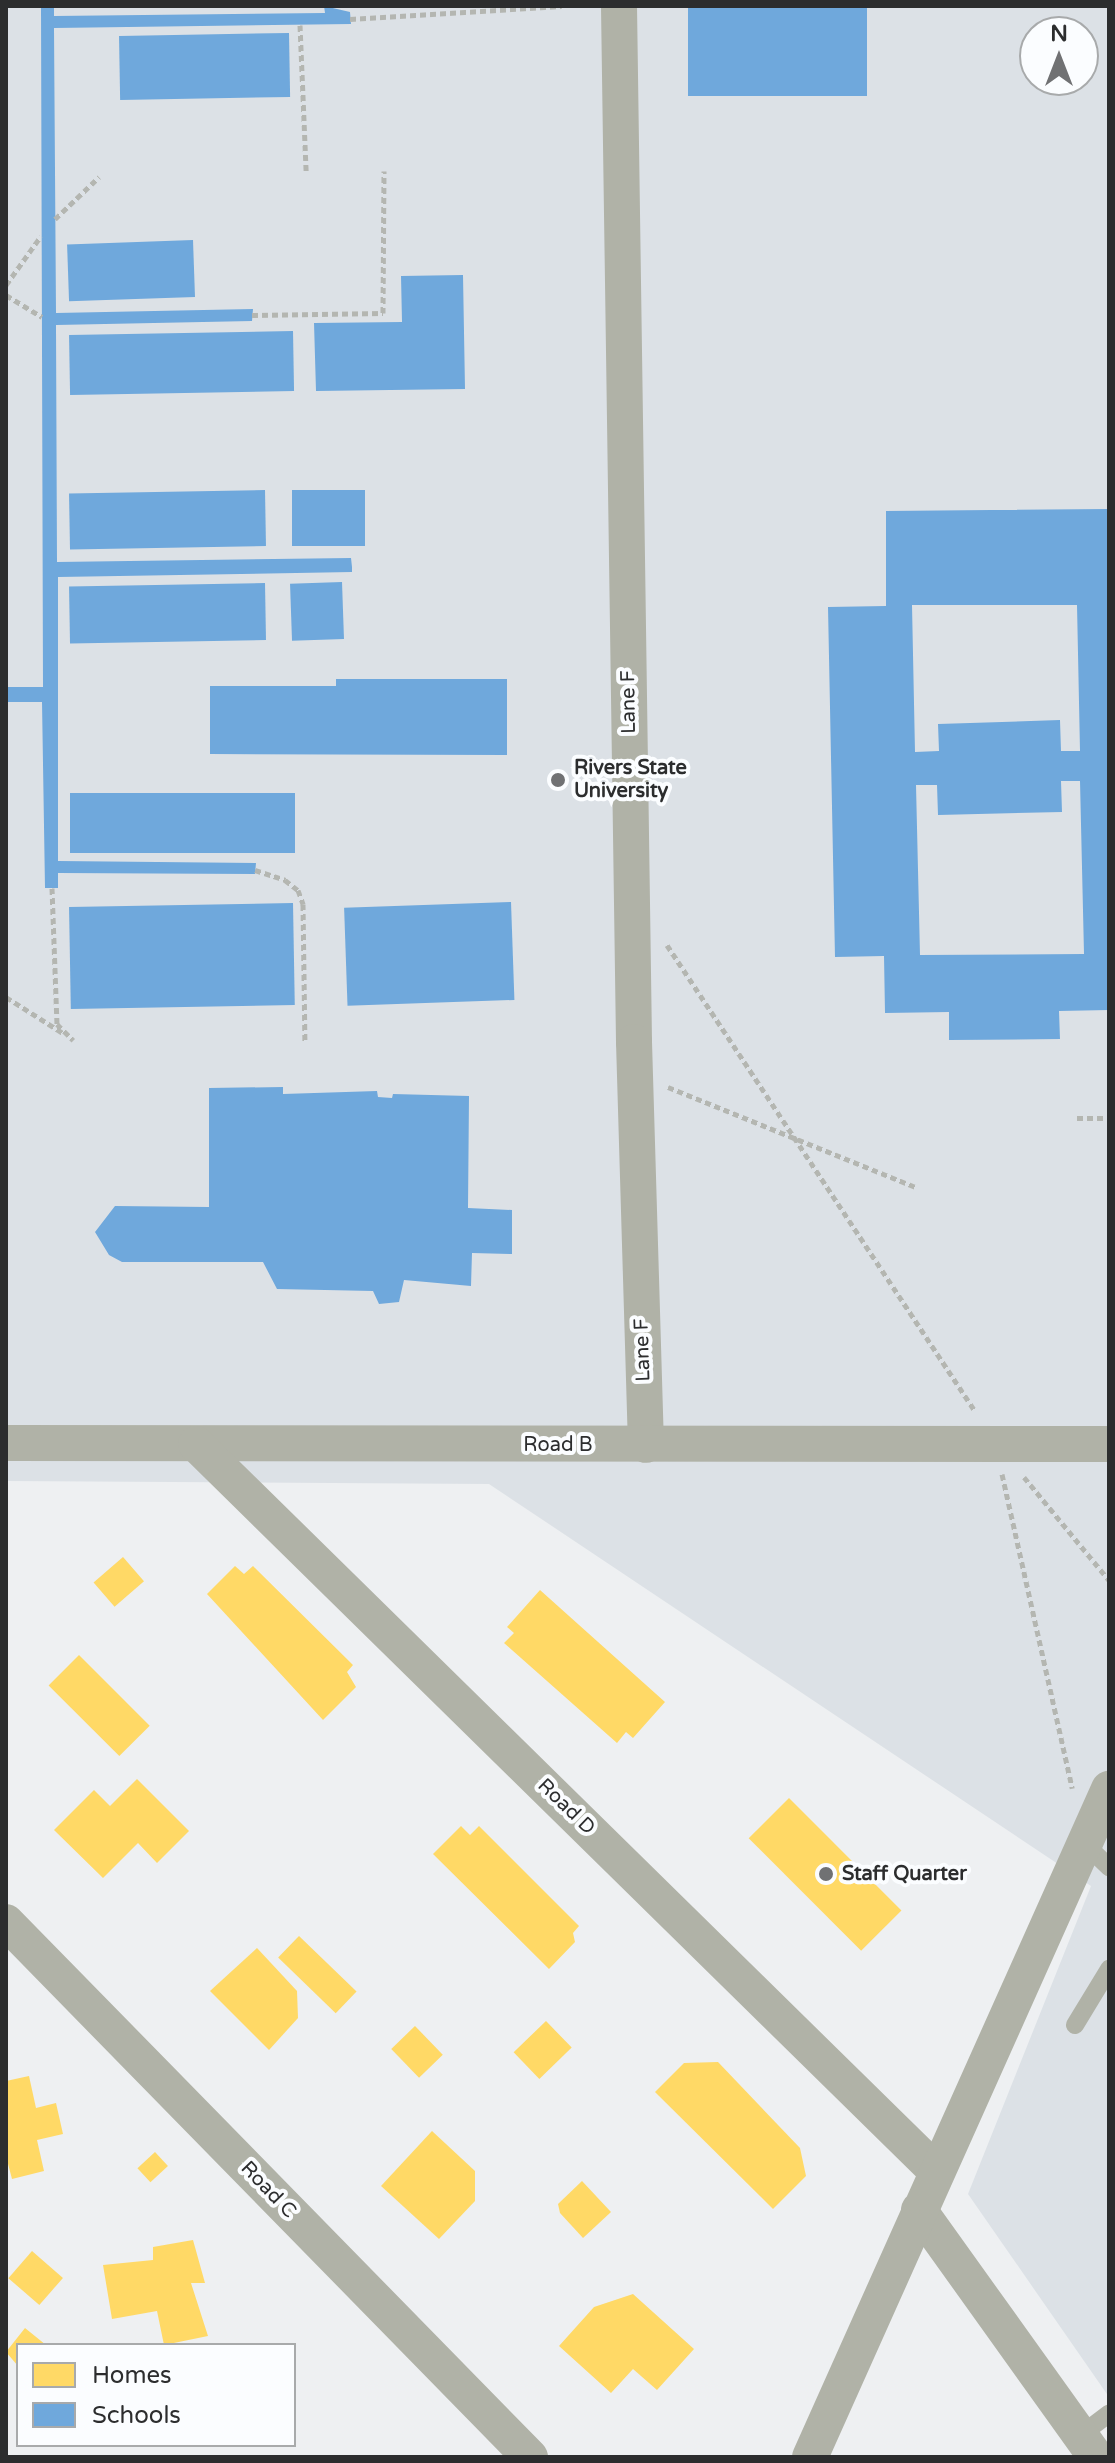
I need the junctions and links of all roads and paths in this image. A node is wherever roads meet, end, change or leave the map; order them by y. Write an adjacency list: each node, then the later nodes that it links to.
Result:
1 (562, 6): 3 (path)
2 (619, 6): 19 (street, Lane F)
3 (350, 19)
4 (300, 25): 5 (path)
5 (306, 171)
6 (384, 171): 12 (path)
7 (99, 177): 8 (path)
8 (55, 219)
9 (41, 236): 10 (path)
10 (6, 285)
11 (6, 295): 13 (path)
12 (252, 315)
13 (42, 317)
14 (255, 870): 18 (path)
15 (52, 888): 17 (path)
16 (665, 942): 23 (path)
17 (6, 999)
18 (305, 1041)
19 (635, 1073): 22 (path); 27 (street, Lane F)
20 (1077, 1118): 21 (path)
21 (1109, 1118)
22 (916, 1187)
23 (995, 1442): 26 (street, Road B); 27 (street, Road B); 28 (path); 30 (path)
24 (6, 1443): 25 (street, Road B)
25 (196, 1444): 27 (street, Road B); 34 (street, Road D)
26 (1109, 1444)
27 (646, 1445)
28 (1109, 1580)
29 (1109, 1789): 30 (street)
30 (1097, 1855): 34 (street)
31 (6, 1922): 37 (street, Road C)
32 (1109, 1969): 33 (lane)
33 (1075, 2025)
34 (936, 2171): 35 (street)
35 (919, 2210): 36 (street); 38 (street)
36 (1096, 2435)
37 (530, 2457)
38 (810, 2457)

